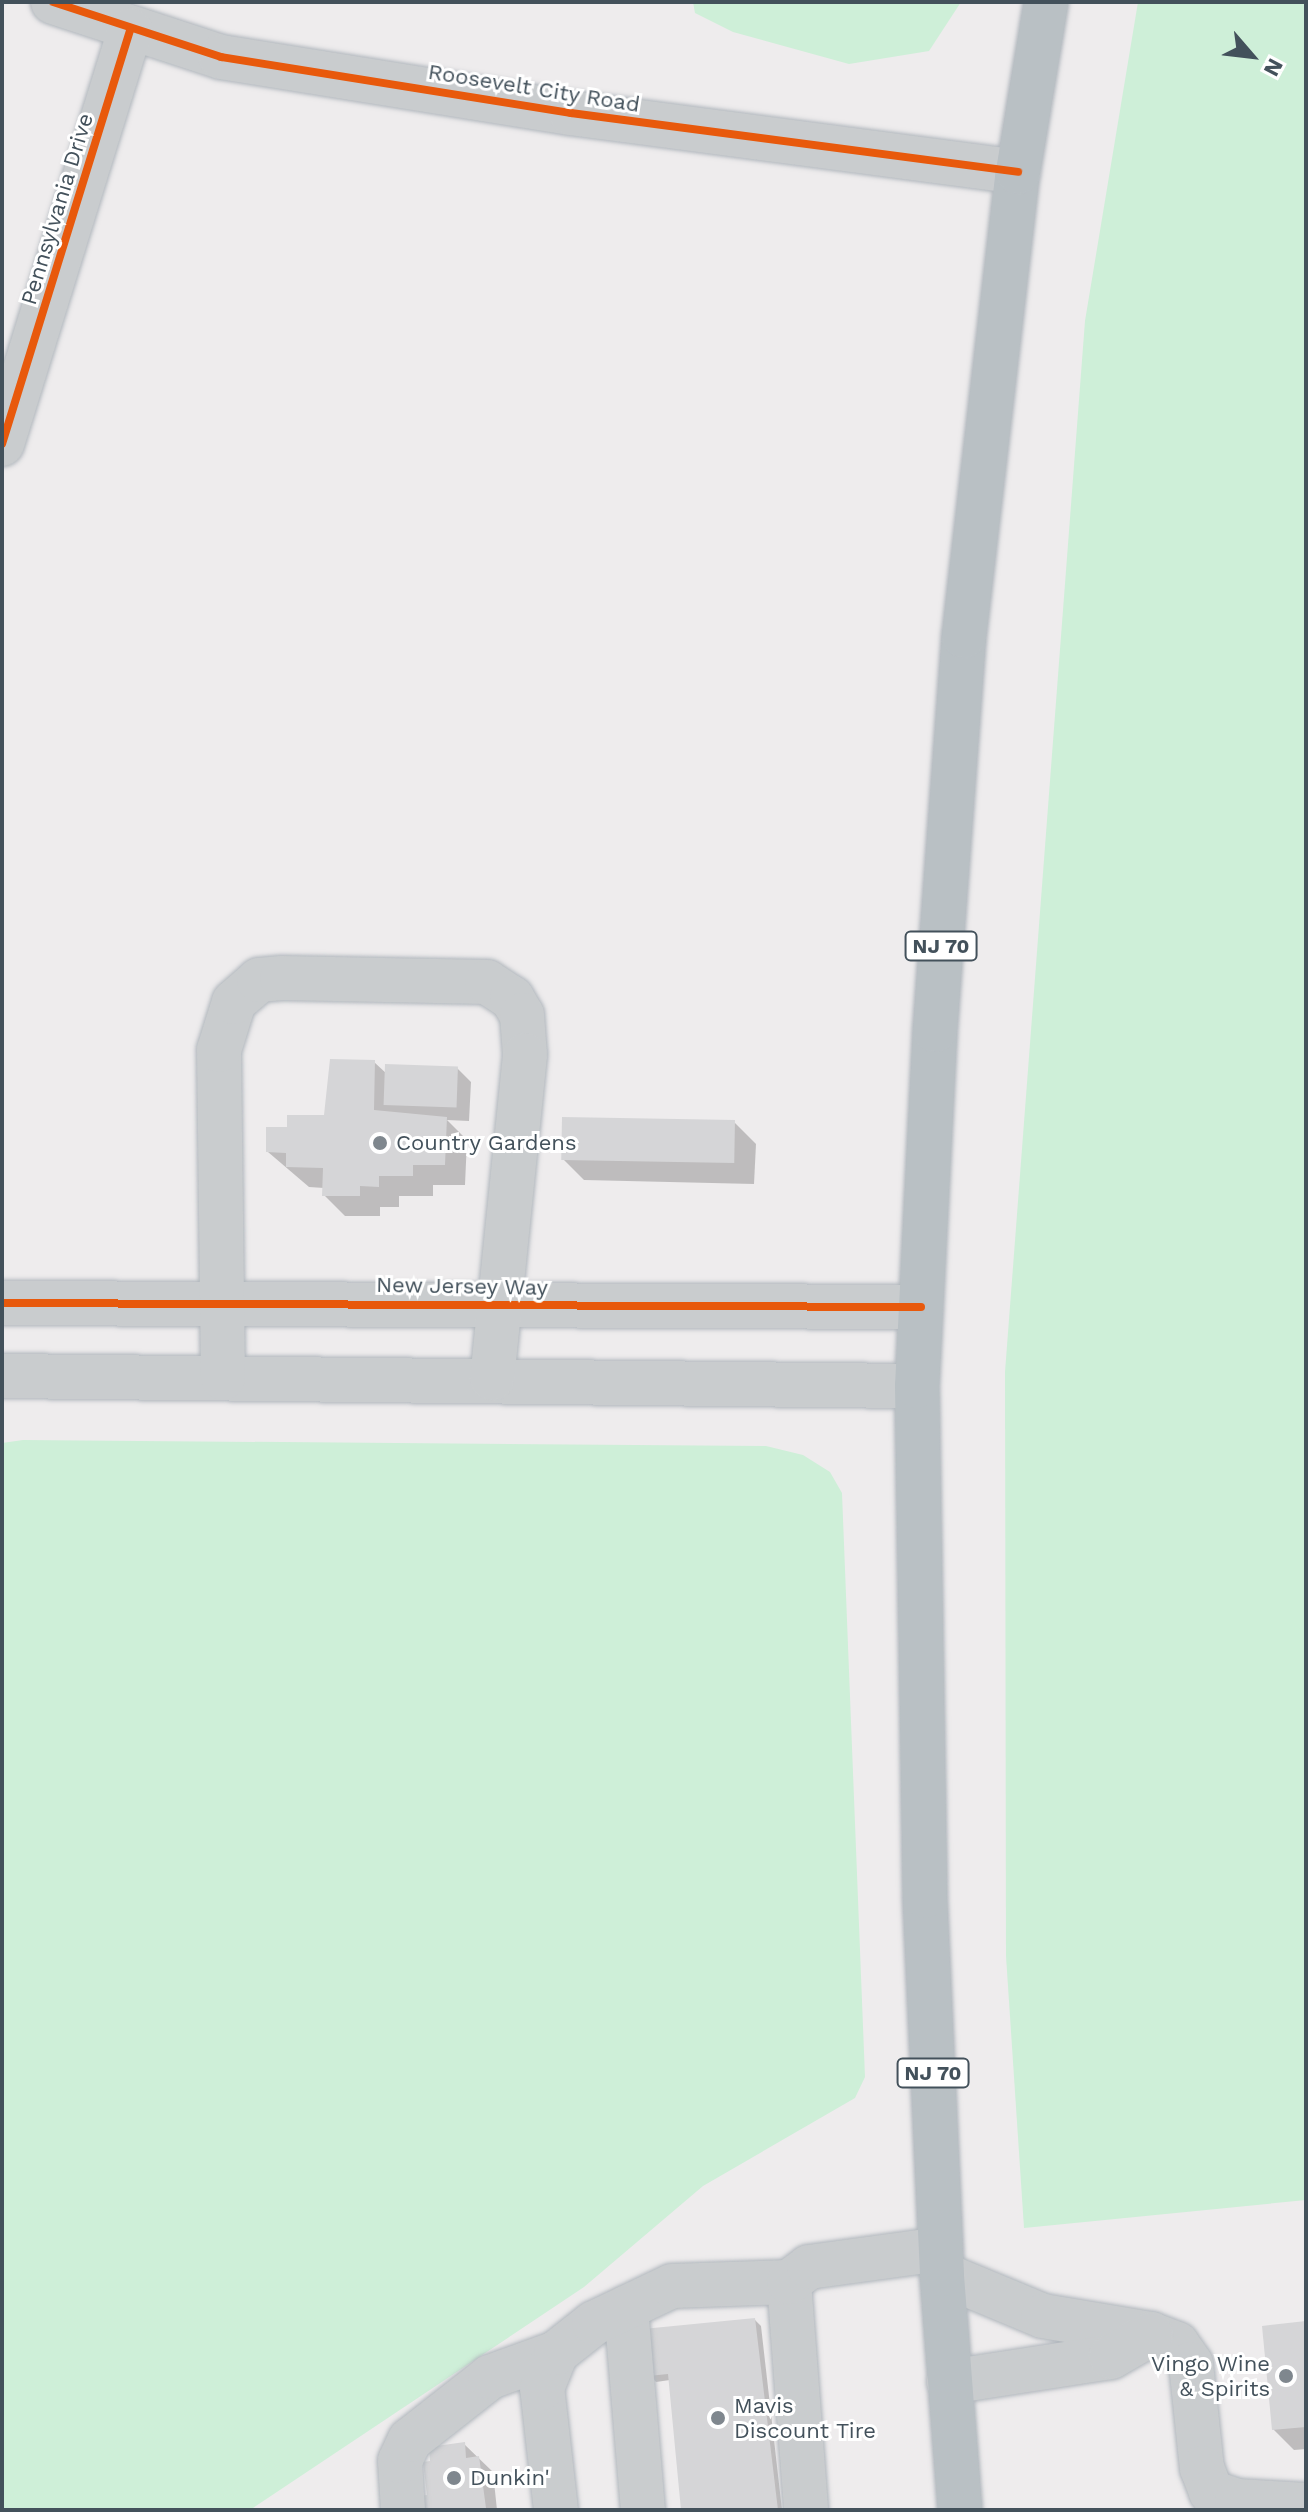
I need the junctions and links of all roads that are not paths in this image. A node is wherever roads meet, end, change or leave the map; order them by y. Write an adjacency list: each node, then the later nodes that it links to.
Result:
1 (53, 2): 3 (street, Roosevelt City Road)
2 (1046, 2): 4 (highway, NJ 70)
3 (130, 30): 4 (street, Roosevelt City Road); 5 (street, Pennsylvania Drive)
4 (1018, 172): 9 (highway, NJ 70)
5 (6, 416)
6 (223, 1302): 7 (street, New Jersey Way); 8 (street, New Jersey Way); 8 (street); 11 (street)
7 (2, 1303)
8 (500, 1305): 9 (street, New Jersey Way); 12 (street)
9 (921, 1307): 13 (highway, NJ 70)
10 (2, 1376): 11 (street)
11 (223, 1378): 12 (street)
12 (492, 1378): 13 (street)
13 (917, 1386): 14 (highway, NJ 70)
14 (942, 2262): 15 (street); 17 (street); 19 (highway, NJ 70)
15 (789, 2282): 16 (street); 24 (street)
16 (626, 2308): 18 (street); 23 (street)
17 (1151, 2334): 19 (street); 20 (street)
18 (556, 2353): 21 (street); 22 (street)
19 (949, 2382): 25 (highway, NJ 70)
20 (1306, 2505)
21 (403, 2510)
22 (556, 2510)
23 (643, 2510)
24 (806, 2510)
25 (960, 2510)

